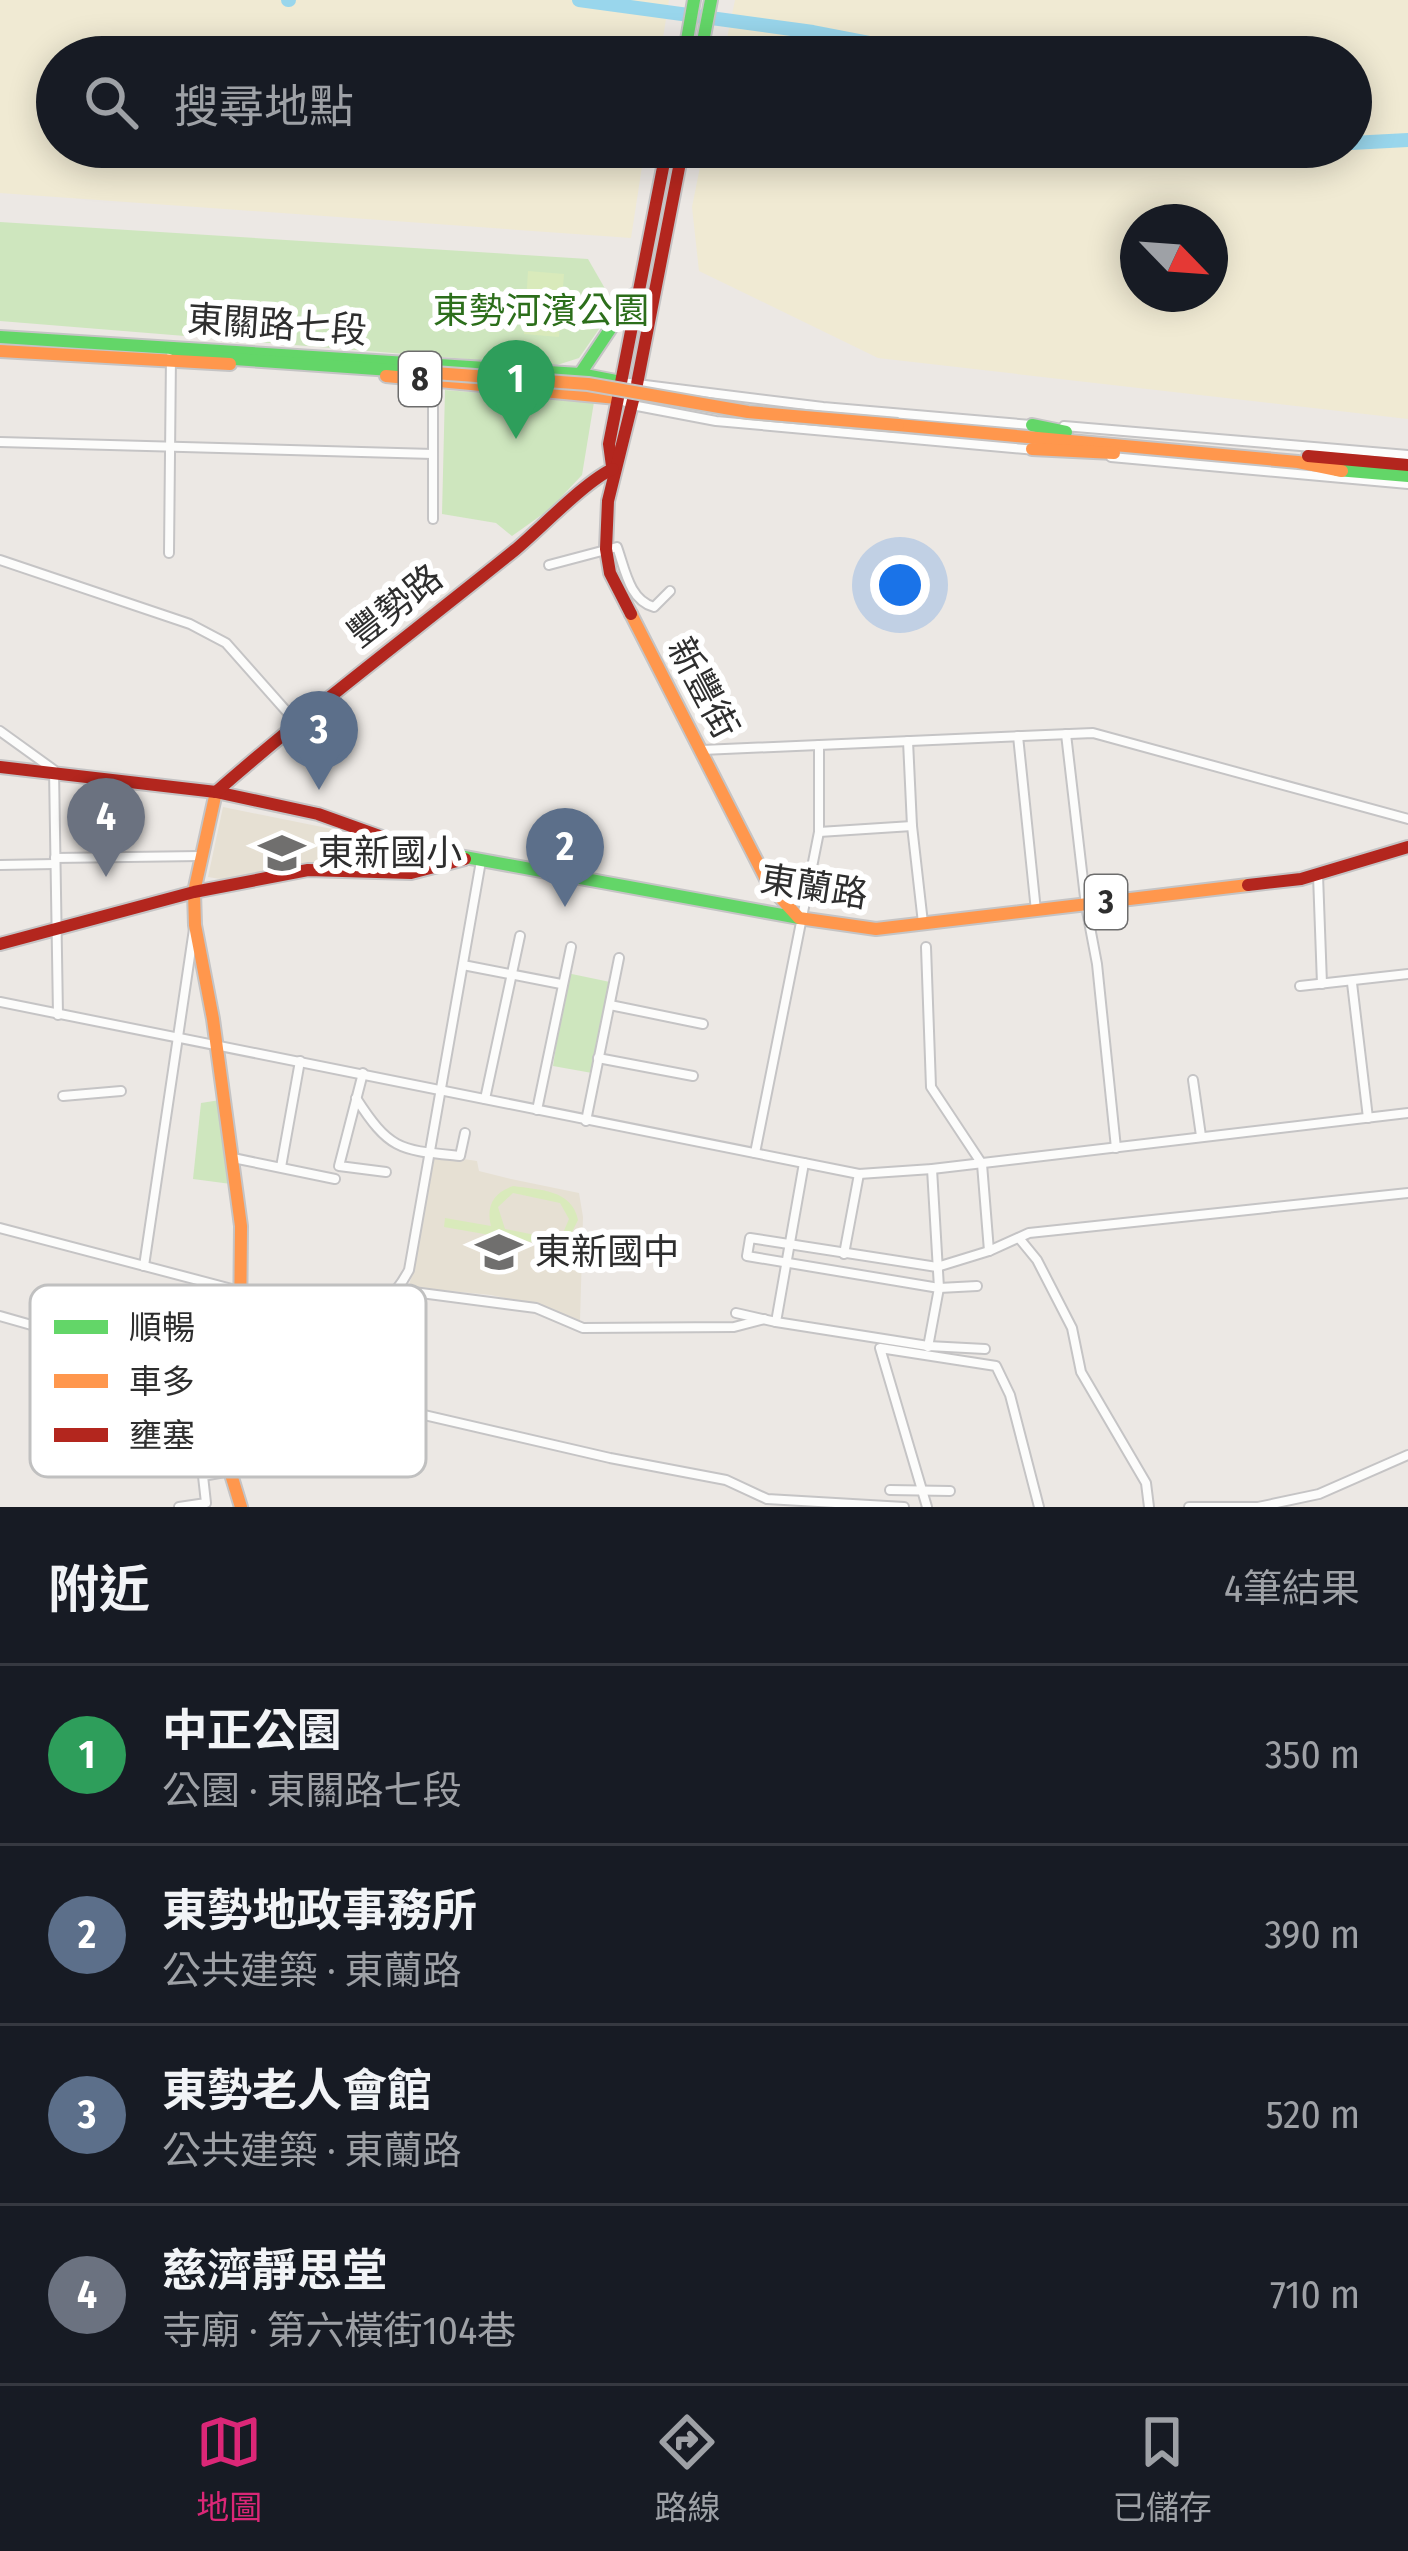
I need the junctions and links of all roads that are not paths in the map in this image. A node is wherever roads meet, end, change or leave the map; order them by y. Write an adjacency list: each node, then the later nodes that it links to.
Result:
1 (694, 0): 3 (main road)
2 (711, 0): 4 (main road)
3 (688, 36)
4 (704, 36)
5 (663, 168): 7 (main road)
6 (679, 168): 16 (main road)
7 (638, 287): 13 (main road); 15 (main road)
8 (0, 337): 9 (main road, 東關路七段 / 8)
9 (44, 346): 10 (main road, 東關路七段 / 8); 11 (main road, 東關路七段 / 8)
10 (0, 351)
11 (171, 355): 12 (main road, 東關路七段 / 8); 14 (main road, 東關路七段 / 8); 14 (main road); 22 (street)
12 (523, 370): 13 (main road, 東關路七段 / 8); 17 (main road)
13 (580, 374): 15 (main road, 東關路七段 / 8)
14 (433, 376): 17 (main road, 東關路七段 / 8); 24 (street); 27 (main road, bridge)
15 (621, 382): 16 (street); 18 (main road)
16 (637, 385): 19 (main road); 20 (street)
17 (522, 386): 18 (main road, 東關路七段 / 8)
18 (617, 398): 19 (street); 28 (main road)
19 (632, 405): 23 (street); 28 (main road)
20 (1032, 425): 25 (street); 27 (main road)
21 (0, 442): 22 (street)
22 (168, 447): 24 (street); 32 (street)
23 (1032, 449): 27 (main road); 29 (street)
24 (433, 454): 30 (street)
25 (1408, 455)
26 (1408, 465): 27 (main road)
27 (1345, 466): 29 (main road)
28 (613, 469): 31 (main road, 新豐街); 36 (main road, 豐勢路)
29 (1408, 480)
30 (434, 519)
31 (604, 548): 34 (street); 35 (street); 42 (main road, 新豐街)
32 (169, 553)
33 (0, 560): 36 (street)
34 (549, 566)
35 (670, 591)
36 (296, 722): 45 (main road, 豐勢路)
37 (0, 731): 44 (street)
38 (1066, 734): 39 (street); 46 (street); 56 (street)
39 (1018, 736): 40 (street); 57 (street)
40 (908, 741): 41 (street); 47 (street)
41 (819, 745): 42 (street); 48 (street)
42 (702, 750): 58 (main road, 新豐街)
43 (0, 767): 44 (main road)
44 (54, 770): 45 (main road); 52 (street)
45 (216, 792): 50 (main road); 51 (main road, 東蘭路)
46 (1408, 819)
47 (912, 826): 48 (street); 59 (street)
48 (819, 832): 58 (street)
49 (1408, 847): 54 (main road, 東蘭路 / 3)
50 (200, 856): 52 (street); 55 (main road)
51 (476, 859): 55 (main road); 58 (main road, 東蘭路); 67 (street)
52 (55, 861): 53 (street); 61 (street)
53 (0, 866)
54 (1318, 875): 56 (main road, 東蘭路 / 3); 72 (street)
55 (194, 892): 60 (main road); 61 (main road)
56 (1086, 906): 57 (main road, 東蘭路 / 3); 96 (street)
57 (1036, 911): 59 (main road, 東蘭路 / 3)
58 (799, 918): 59 (main road, 東蘭路 / 3); 98 (street)
59 (923, 923)
60 (195, 925): 78 (street); 79 (main road)
61 (55, 928): 63 (main road); 76 (street)
62 (520, 936): 68 (street)
63 (0, 944)
64 (571, 947): 71 (street)
65 (926, 947): 101 (street)
66 (620, 958): 75 (street)
67 (463, 964): 68 (street); 85 (street)
68 (511, 974): 71 (street); 89 (street)
69 (1408, 974): 70 (street)
70 (1352, 983): 72 (street); 92 (street)
71 (560, 984): 90 (street)
72 (1322, 984): 73 (street)
73 (1300, 986)
74 (0, 1002): 76 (street)
75 (610, 1005): 77 (street); 80 (street)
76 (58, 1015): 78 (street)
77 (703, 1024)
78 (176, 1037): 79 (street); 114 (street)
79 (216, 1045): 81 (street); 99 (main road)
80 (598, 1058): 83 (street); 93 (street)
81 (300, 1061): 82 (street); 102 (street)
82 (363, 1073): 85 (street); 88 (street)
83 (693, 1076)
84 (1192, 1080): 95 (street)
85 (440, 1089): 89 (street); 97 (street)
86 (121, 1091): 87 (street)
87 (63, 1096)
88 (356, 1098): 97 (street); 104 (street)
89 (485, 1099): 90 (street)
90 (537, 1110): 93 (street)
91 (1408, 1113): 92 (street)
92 (1368, 1118): 95 (street)
93 (586, 1120): 98 (street)
94 (466, 1133): 97 (street)
95 (1201, 1136): 96 (street)
96 (1116, 1148): 101 (street)
97 (429, 1153): 118 (street)
98 (755, 1153): 100 (street)
99 (233, 1158): 102 (street); 117 (main road)
100 (804, 1163): 105 (street); 110 (street)
101 (982, 1164): 103 (street); 111 (street)
102 (281, 1167): 106 (street)
103 (932, 1169): 105 (street); 115 (street)
104 (386, 1172)
105 (859, 1174): 112 (street)
106 (335, 1179)
107 (1408, 1193): 109 (street)
108 (0, 1228): 114 (street)
109 (1019, 1238): 111 (street); 141 (street)
110 (790, 1244): 112 (street); 113 (street); 113 (street)
111 (988, 1251): 115 (street)
112 (844, 1254): 115 (street)
113 (786, 1263): 120 (street); 125 (street)
114 (144, 1266): 116 (street)
115 (937, 1267): 120 (street)
116 (218, 1285)
117 (242, 1285)
118 (401, 1285)
119 (977, 1286): 120 (street)
120 (939, 1288): 128 (street)
121 (426, 1294): 124 (street)
122 (736, 1313): 124 (street)
123 (0, 1316): 126 (street)
124 (764, 1319): 125 (street)
125 (776, 1322): 128 (street)
126 (30, 1325)
127 (986, 1348): 128 (street)
128 (927, 1350): 135 (street); 140 (street)
129 (426, 1415): 138 (street)
130 (1408, 1455): 142 (street)
131 (202, 1477): 136 (street)
132 (232, 1477): 137 (main road)
133 (890, 1490): 135 (street)
134 (950, 1491): 135 (street)
135 (922, 1492): 139 (street)
136 (179, 1507)
137 (242, 1507)
138 (904, 1507)
139 (927, 1507)
140 (1039, 1507)
141 (1149, 1507)
142 (1189, 1507)

